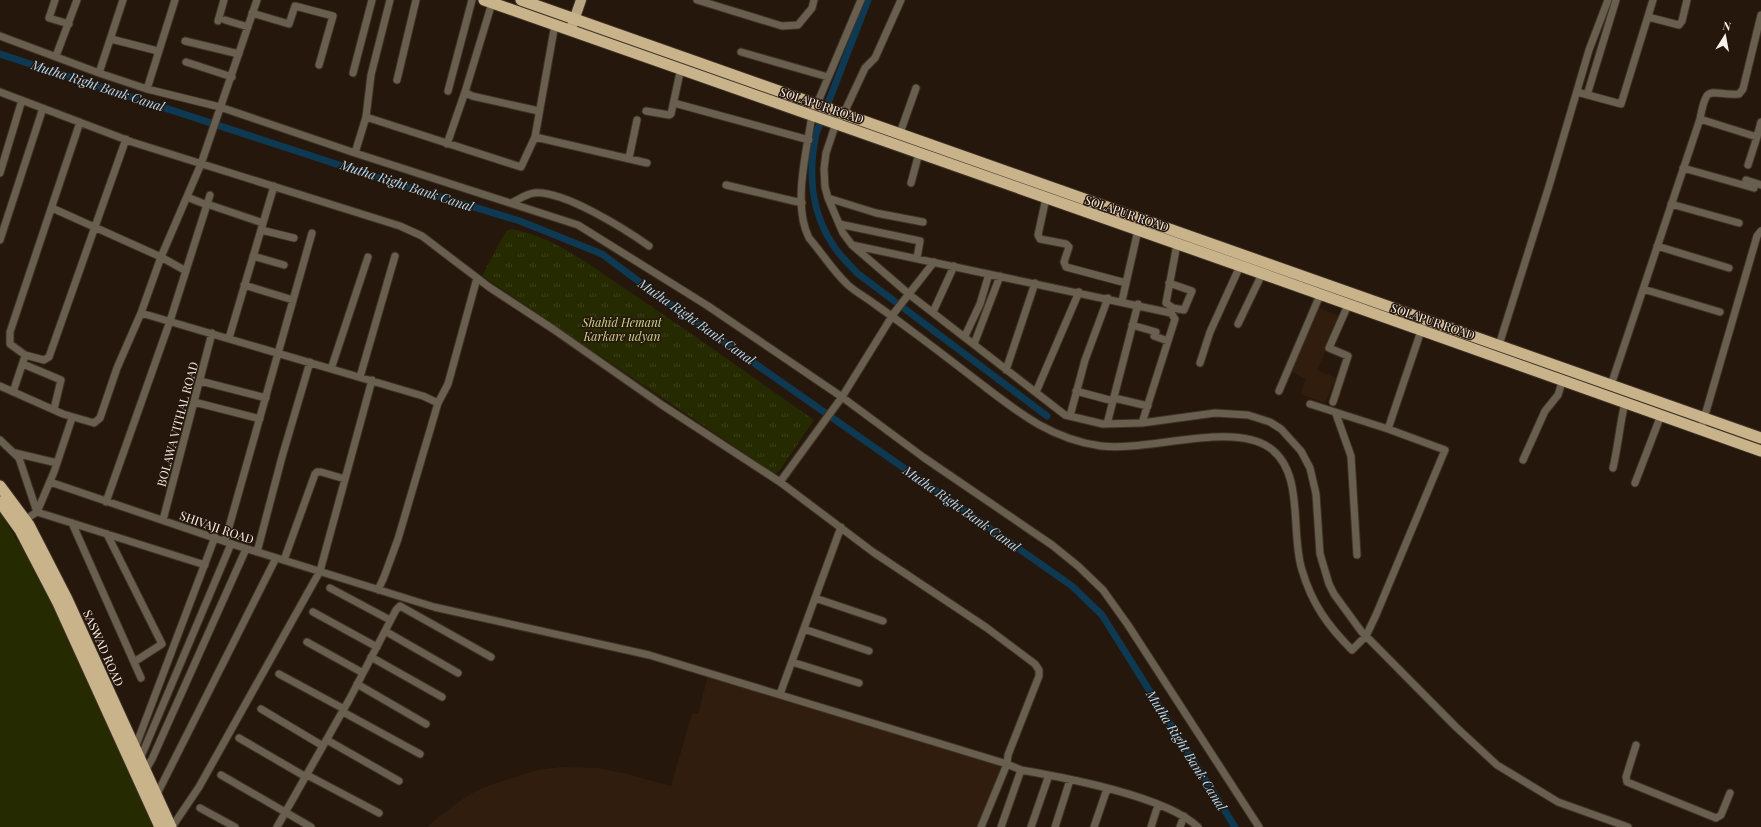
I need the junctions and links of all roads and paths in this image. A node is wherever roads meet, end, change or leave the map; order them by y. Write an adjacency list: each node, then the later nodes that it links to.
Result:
1 (55, 0): 26 (street)
2 (77, 0): 26 (street)
3 (123, 0): 31 (street)
4 (175, 0): 33 (street)
5 (224, 0): 28 (street)
6 (257, 0): 22 (street)
7 (372, 0): 41 (street)
8 (390, 0): 61 (street)
9 (416, 0): 44 (street)
10 (472, 0): 47 (street)
11 (521, 0): 25 (highway, SOLAPUR ROAD)
12 (581, 0): 25 (main road)
13 (697, 0): 14 (street)
14 (814, 0)
15 (861, 0): 43 (street)
16 (901, 0): 59 (street)
17 (1608, 0): 50 (street)
18 (1616, 0): 51 (street)
19 (1653, 0): 24 (street)
20 (1687, 0): 24 (street)
21 (488, 1): 27 (highway, SOLAPUR ROAD); 49 (street)
22 (252, 13): 28 (street); 38 (street)
23 (1761, 15): 62 (street)
24 (1648, 17): 51 (street)
25 (575, 18): 29 (main road); 54 (highway, SOLAPUR ROAD)
26 (69, 24): 36 (street)
27 (555, 24): 29 (highway, SOLAPUR ROAD); 57 (street)
28 (248, 27): 35 (street)
29 (570, 29): 39 (highway, SOLAPUR ROAD)
30 (0, 36): 36 (street)
31 (111, 39): 33 (street); 40 (street)
32 (186, 40): 35 (street)
33 (158, 51): 46 (street)
34 (741, 52): 43 (street)
35 (239, 54): 42 (street)
36 (56, 56): 40 (street)
37 (186, 62): 42 (street)
38 (319, 65)
39 (681, 68): 53 (street); 60 (highway, SOLAPUR ROAD)
40 (99, 73): 46 (street)
41 (353, 73)
42 (232, 77): 56 (street)
43 (828, 77): 54 (street)
44 (397, 80)
45 (916, 88): 67 (street)
46 (147, 89): 56 (street)
47 (448, 91)
48 (0, 92): 52 (street)
49 (465, 92): 57 (street); 72 (street)
50 (1577, 92): 51 (street); 152 (street)
51 (1587, 95)
52 (22, 100): 55 (street); 80 (street)
53 (674, 104): 58 (street); 71 (street)
54 (818, 104): 59 (highway, SOLAPUR ROAD)
55 (43, 108): 64 (street); 105 (street)
56 (219, 110): 73 (street); 77 (street)
57 (539, 111): 68 (street)
58 (646, 111)
59 (840, 112): 66 (street); 67 (highway, SOLAPUR ROAD)
60 (814, 115): 66 (highway, SOLAPUR ROAD); 71 (street)
61 (366, 117): 72 (street); 73 (street)
62 (1700, 119): 69 (street); 79 (street)
63 (637, 120): 75 (street)
64 (80, 122): 70 (street); 94 (street)
65 (1761, 122): 69 (street)
66 (834, 123): 74 (highway, SOLAPUR ROAD); 88 (street)
67 (900, 133): 142 (highway, SOLAPUR ROAD)
68 (535, 137): 72 (street); 75 (street)
69 (1757, 137): 78 (street)
70 (126, 139): 77 (street); 99 (street)
71 (808, 140): 91 (street)
72 (447, 144)
73 (355, 153): 90 (street)
74 (919, 153): 82 (street); 89 (highway, SOLAPUR ROAD)
75 (629, 158): 76 (street)
76 (647, 162)
77 (201, 164): 84 (street); 87 (street)
78 (1748, 165)
79 (1683, 168): 85 (street); 93 (street)
80 (0, 173)
81 (1746, 180): 85 (street)
82 (911, 183)
83 (726, 185): 91 (street)
84 (274, 186): 96 (street); 124 (street)
85 (1757, 187)
86 (210, 195): 92 (street)
87 (187, 197): 92 (street); 112 (street)
88 (828, 198): 95 (street); 98 (street)
89 (1046, 198): 101 (highway, SOLAPUR ROAD); 126 (street)
90 (511, 203): 108 (street); 172 (street)
91 (802, 203): 141 (street)
92 (207, 204): 96 (street); 120 (street)
93 (1671, 204): 97 (street); 109 (street)
94 (52, 208): 99 (street); 154 (street)
95 (924, 222)
96 (263, 223): 100 (street)
97 (1739, 223)
98 (839, 224): 107 (street); 114 (street)
99 (96, 227): 112 (street); 154 (street)
100 (261, 230): 104 (street); 110 (street)
101 (1138, 230): 106 (highway, SOLAPUR ROAD); 126 (street)
102 (1761, 231): 184 (street)
103 (312, 233): 134 (street)
104 (294, 238)
105 (0, 240)
106 (1177, 244): 118 (highway, SOLAPUR ROAD); 127 (street)
107 (852, 245): 114 (street); 132 (street)
108 (649, 246)
109 (1657, 246): 119 (street); 129 (street)
110 (253, 256): 116 (street); 128 (street)
111 (395, 256): 160 (street)
112 (161, 257): 120 (street); 138 (street)
113 (368, 257): 158 (street)
114 (917, 258): 115 (street)
115 (934, 262): 117 (street); 132 (street)
116 (284, 265)
117 (954, 266): 121 (street); 139 (street)
118 (1240, 266): 122 (highway, SOLAPUR ROAD); 156 (street)
119 (1729, 268)
120 (186, 271): 143 (street)
121 (989, 274): 123 (street); 148 (street)
122 (1262, 274): 131 (highway, SOLAPUR ROAD); 144 (street)
123 (1000, 276): 125 (street); 151 (street)
124 (477, 278): 176 (street); 199 (street)
125 (1035, 282): 130 (street); 159 (street)
126 (1126, 283): 135 (street)
127 (1169, 283)
128 (244, 285): 134 (street); 149 (street)
129 (1643, 289): 140 (street); 164 (street)
130 (1079, 292): 133 (street); 169 (street)
131 (1320, 295): 137 (highway, SOLAPUR ROAD); 167 (street)
132 (908, 297): 139 (street); 141 (street)
133 (1108, 298): 135 (street); 166 (street)
134 (293, 300): 153 (street)
135 (1122, 301): 136 (street)
136 (1138, 304): 145 (street); 150 (street)
137 (1348, 305): 146 (highway, SOLAPUR ROAD); 174 (street)
138 (141, 312): 143 (street); 183 (street)
139 (933, 312): 148 (street)
140 (1720, 312)
141 (893, 315): 172 (street); 227 (street)
142 (1425, 319): 146 (street); 152 (highway, SOLAPUR ROAD)
143 (170, 321): 147 (street); 203 (street)
144 (1238, 324)
145 (1132, 325): 150 (street); 171 (street)
146 (1421, 330): 161 (highway, SOLAPUR ROAD); 188 (street)
147 (212, 333): 149 (street); 163 (street, BOLAWA VITHAL ROAD)
148 (965, 336): 151 (street)
149 (228, 338): 153 (street)
150 (1168, 341): 178 (street)
151 (974, 344): 159 (street)
152 (1499, 345): 164 (highway, SOLAPUR ROAD)
153 (279, 353): 155 (street); 170 (street)
154 (25, 355): 157 (street)
155 (310, 362): 158 (street); 213 (street)
156 (1200, 363)
157 (23, 364): 168 (street); 179 (street)
158 (331, 369): 160 (street)
159 (1006, 370): 169 (street)
160 (360, 377): 162 (street)
161 (1562, 379): 175 (highway, SOLAPUR ROAD); 194 (street)
162 (372, 380): 176 (street); 197 (street)
163 (200, 381): 170 (street); 173 (street, BOLAWA VITHAL ROAD)
164 (1611, 385): 184 (highway, SOLAPUR ROAD)
165 (1, 388): 168 (street)
166 (1076, 391): 171 (street); 182 (street)
167 (1279, 391)
168 (13, 392): 179 (street)
169 (1036, 392): 182 (street)
170 (266, 398): 185 (street)
171 (1113, 399): 178 (street); 187 (street)
172 (840, 400): 199 (street); 281 (street)
173 (194, 402): 185 (street); 205 (street, BOLAWA VITHAL ROAD)
174 (1333, 402)
175 (1625, 402): 181 (highway, SOLAPUR ROAD); 196 (street)
176 (438, 403): 220 (street)
177 (1310, 404): 180 (street)
178 (1148, 406): 186 (street)
179 (54, 409): 183 (street)
180 (1336, 414): 188 (street); 214 (street)
181 (1661, 415): 189 (highway, SOLAPUR ROAD); 200 (street)
182 (1070, 416): 187 (street)
183 (72, 418): 195 (street)
184 (1705, 418): 189 (street); 190 (highway, SOLAPUR ROAD)
185 (260, 419): 211 (street)
186 (1142, 423): 187 (street); 227 (street)
187 (1107, 424)
188 (1388, 429): 227 (street)
189 (1701, 429): 192 (highway, SOLAPUR ROAD)
190 (1761, 438)
191 (0, 440): 193 (street)
192 (1761, 451)
193 (13, 452): 195 (street); 204 (street)
194 (1523, 460)
195 (57, 463): 198 (street)
196 (1613, 468)
197 (345, 479): 216 (street); 218 (street)
198 (50, 482): 203 (street, SHIVAJI ROAD); 204 (street)
199 (780, 482): 208 (street)
200 (1635, 483)
201 (0, 486): 206 (highway, SASWAD ROAD)
202 (0, 502): 206 (highway, SASWAD ROAD)
203 (106, 502): 205 (street, SHIVAJI ROAD)
204 (37, 512): 206 (street); 207 (street)
205 (163, 520): 210 (street, SHIVAJI ROAD)
206 (21, 522): 249 (highway, SASWAD ROAD); 268 (highway, SASWAD ROAD)
207 (72, 523): 209 (street); 233 (street)
208 (841, 527): 221 (street); 252 (street)
209 (107, 534): 217 (street); 233 (street)
210 (215, 538): 211 (street, SHIVAJI ROAD); 217 (street)
211 (228, 543): 212 (street, SHIVAJI ROAD); 251 (street)
212 (246, 549): 213 (street, SHIVAJI ROAD); 254 (street)
213 (257, 552): 215 (street, SHIVAJI ROAD)
214 (1357, 555)
215 (276, 558): 216 (street, SHIVAJI ROAD); 262 (street)
216 (284, 560): 218 (street, SHIVAJI ROAD)
217 (205, 565): 249 (street)
218 (320, 571): 220 (street, SHIVAJI ROAD); 269 (street)
219 (330, 588): 223 (street)
220 (378, 590): 241 (street, SHIVAJI ROAD)
221 (815, 598): 224 (street); 225 (street)
222 (313, 612): 229 (street)
223 (390, 620): 226 (street); 231 (street)
224 (883, 621)
225 (804, 629): 230 (street); 234 (street)
226 (385, 631): 229 (street); 236 (street)
227 (1366, 636): 282 (street)
228 (307, 642): 235 (street)
229 (377, 647): 232 (street)
230 (869, 651)
231 (491, 657)
232 (371, 658): 235 (street); 242 (street)
233 (134, 662): 238 (street)
234 (792, 662): 239 (street); 241 (street)
235 (363, 673): 240 (street)
236 (458, 673)
237 (279, 674): 244 (street)
238 (141, 678)
239 (859, 683)
240 (357, 684): 244 (street); 245 (street)
241 (780, 694): 252 (street, SHIVAJI ROAD)
242 (442, 697)
243 (261, 709): 247 (street)
244 (343, 710): 247 (street); 250 (street)
245 (426, 724)
246 (239, 738): 257 (street)
247 (325, 743): 257 (street); 259 (street)
248 (1636, 745): 261 (street)
249 (135, 748): 251 (highway, SASWAD ROAD)
250 (420, 754)
251 (140, 759): 254 (highway, SASWAD ROAD)
252 (1007, 764): 253 (street, SHIVAJI ROAD); 273 (street)
253 (1021, 770): 256 (street, SHIVAJI ROAD); 274 (street)
254 (145, 771): 262 (highway, SASWAD ROAD)
255 (221, 775): 265 (street)
256 (1048, 775): 258 (street, SHIVAJI ROAD); 275 (street)
257 (306, 776): 265 (street); 266 (street)
258 (1070, 780): 260 (street, SHIVAJI ROAD); 276 (street)
259 (399, 781)
260 (1107, 788): 263 (street, SHIVAJI ROAD); 277 (street)
261 (1730, 793)
262 (156, 796): 269 (highway, SASWAD ROAD)
263 (1158, 805): 267 (street, SHIVAJI ROAD); 278 (street)
264 (200, 808): 270 (street)
265 (285, 813): 271 (street); 272 (street)
266 (379, 813)
267 (1184, 816): 279 (street); 280 (street, SHIVAJI ROAD)
268 (160, 827)
269 (171, 827)
270 (235, 827)
271 (277, 827)
272 (311, 827)
273 (981, 827)
274 (1001, 827)
275 (1031, 827)
276 (1055, 827)
277 (1094, 827)
278 (1151, 827)
279 (1180, 827)
280 (1198, 827)
281 (1259, 827)
282 (1628, 827)

